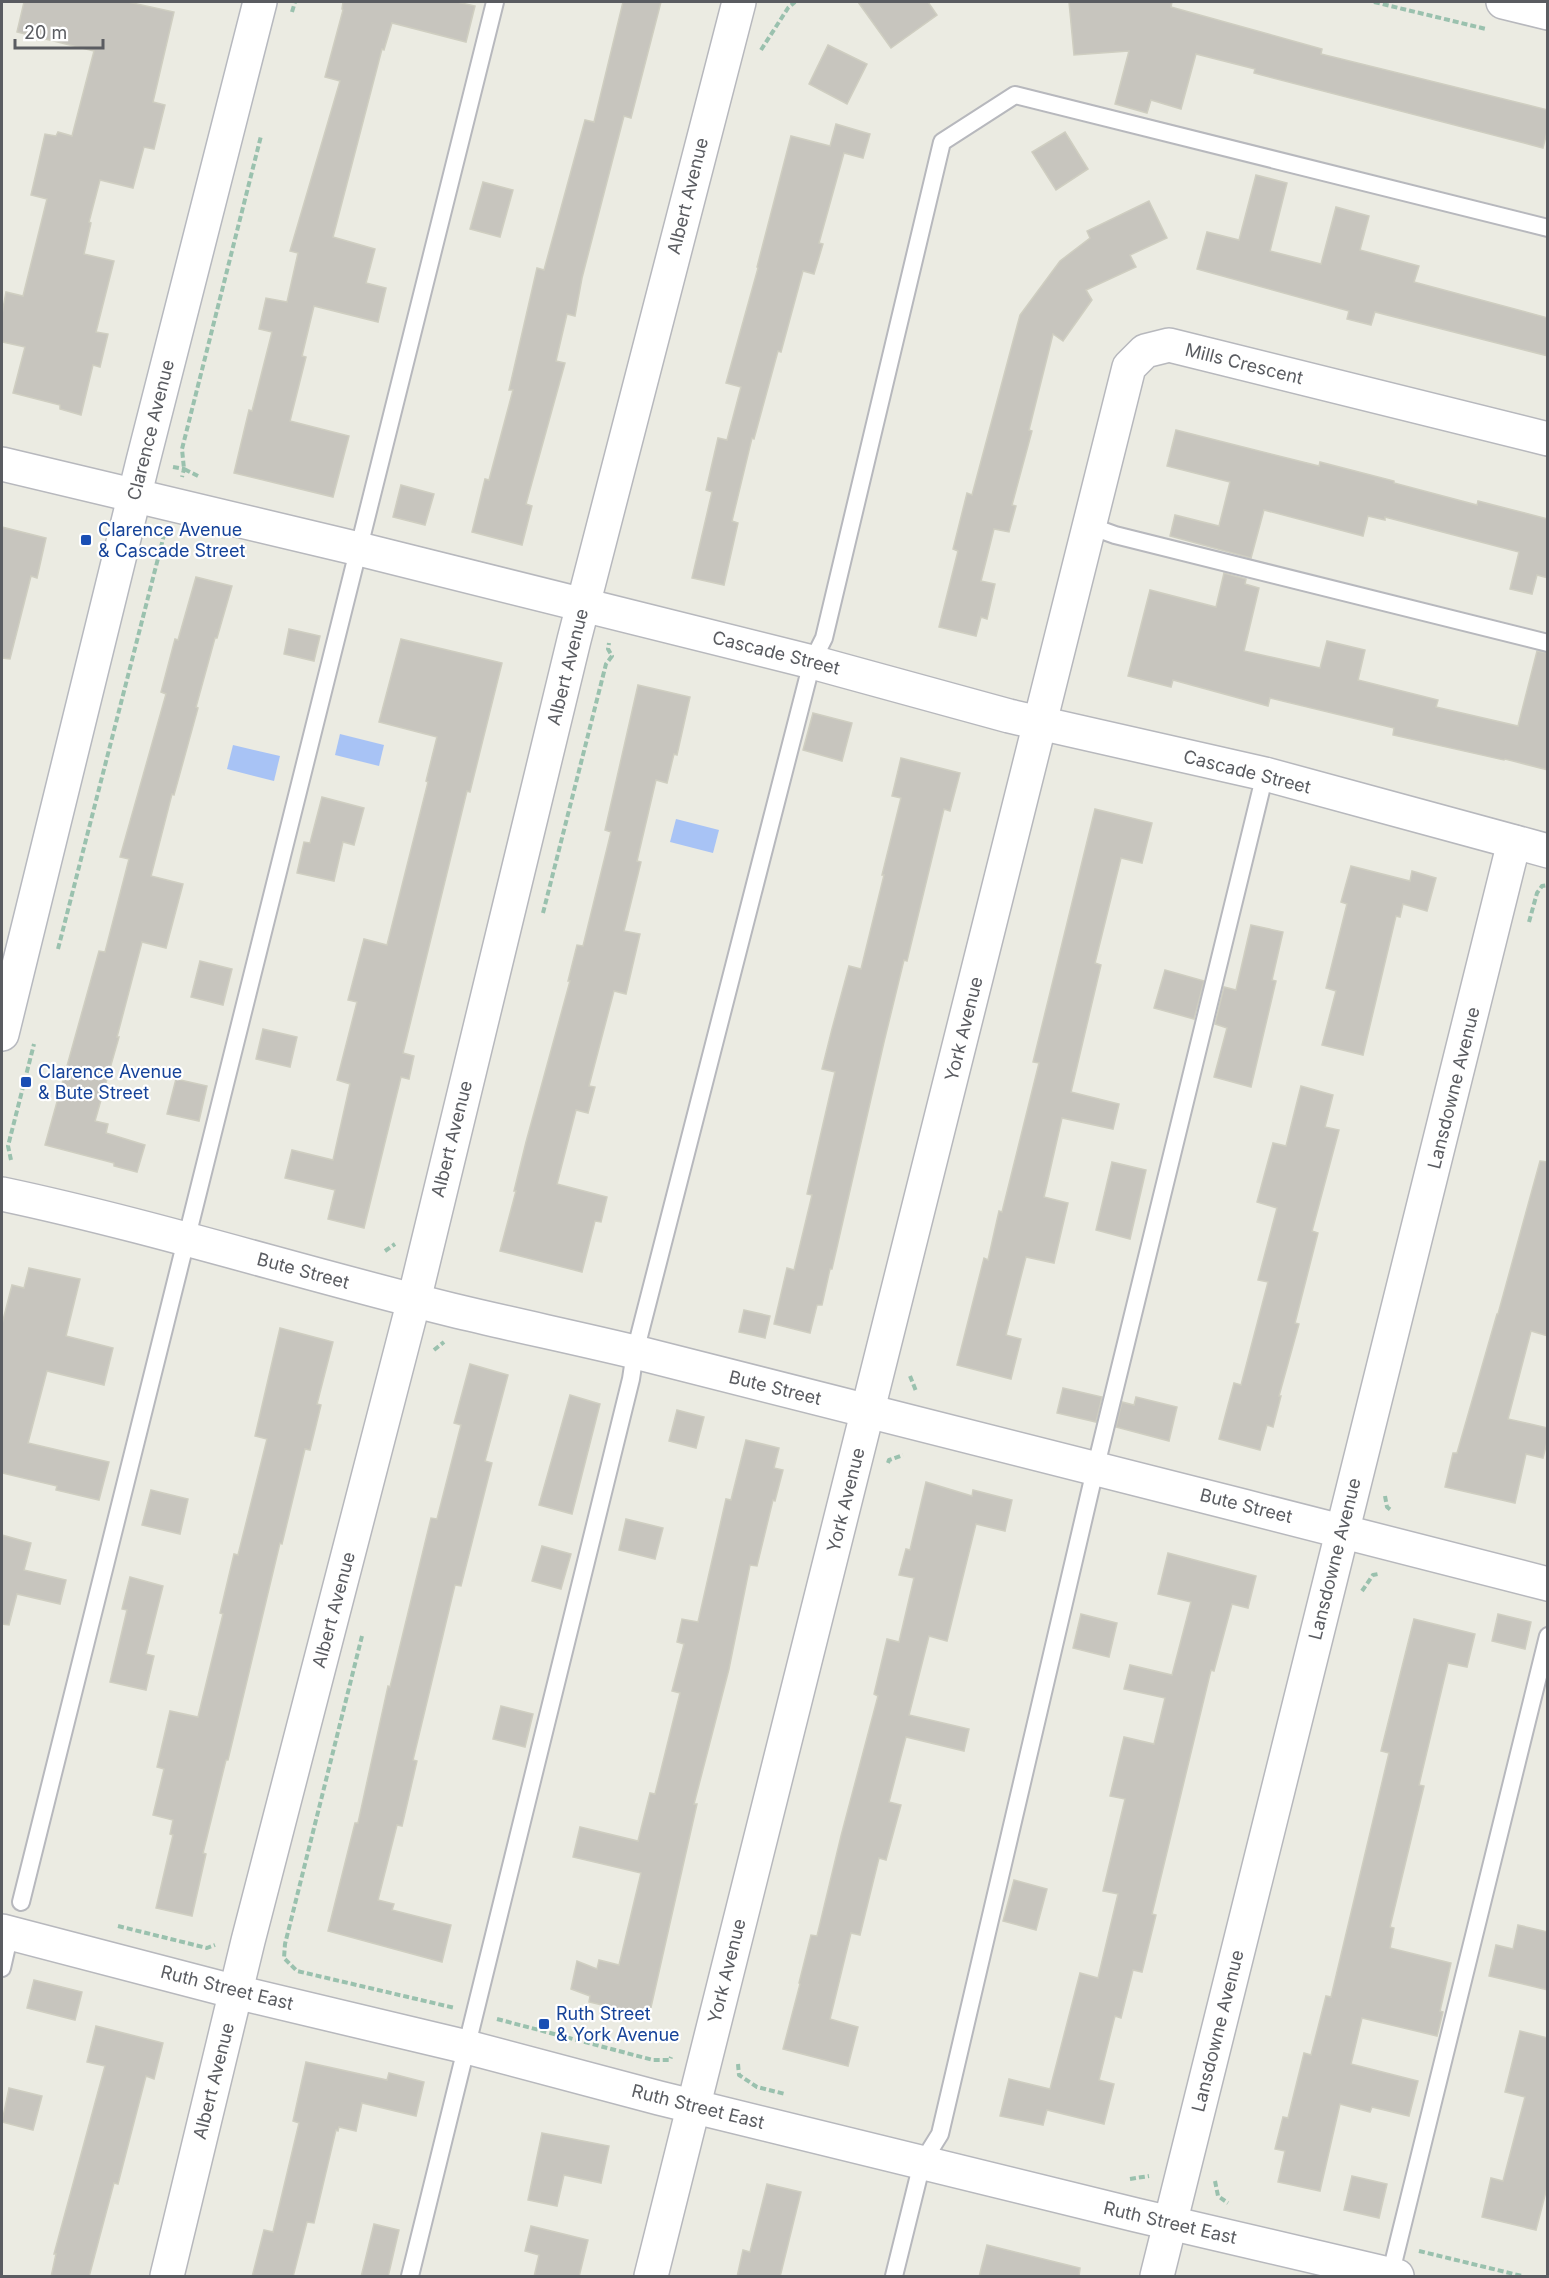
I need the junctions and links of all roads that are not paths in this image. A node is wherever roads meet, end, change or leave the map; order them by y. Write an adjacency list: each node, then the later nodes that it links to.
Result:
1 (260, 2): 9 (street, Clarence Avenue)
2 (495, 2): 11 (lane)
3 (739, 2): 12 (street, Albert Avenue)
4 (1548, 13): 5 (street)
5 (1496, 16)
6 (1548, 228): 14 (lane)
7 (1548, 439): 10 (street, Mills Crescent)
8 (2, 465): 9 (street, Cascade Street)
9 (134, 495): 11 (street, Cascade Street); 19 (street, Clarence Avenue)
10 (1090, 526): 13 (lane); 15 (street, Mills Crescent)
11 (359, 549): 12 (street, Cascade Street); 21 (lane)
12 (584, 605): 14 (street, Cascade Street); 22 (street, Albert Avenue)
13 (1548, 643)
14 (812, 662): 15 (street, Cascade Street); 23 (lane)
15 (1040, 724): 16 (street, Cascade Street); 24 (street, York Avenue)
16 (1265, 774): 17 (street, Cascade Street); 25 (lane)
17 (1514, 842): 18 (street, Cascade Street); 26 (street, Lansdowne Avenue)
18 (1548, 850)
19 (2, 1034)
20 (2, 1194): 21 (street, Bute Street)
21 (185, 1239): 22 (street, Bute Street); 29 (lane)
22 (414, 1300): 23 (street, Bute Street); 32 (street, Albert Avenue)
23 (635, 1352): 24 (street, Bute Street); 33 (lane)
24 (869, 1411): 25 (street, Bute Street); 34 (street, York Avenue)
25 (1095, 1470): 26 (street, Bute Street); 35 (lane)
26 (1342, 1531): 27 (street, Bute Street); 36 (street, Lansdowne Avenue)
27 (1548, 1584)
28 (1548, 1636): 37 (lane)
29 (21, 1902)
30 (6, 1932): 31 (lane); 32 (street, Ruth Street East)
31 (2, 1968)
32 (236, 1992): 33 (street, Ruth Street East); 38 (street, Albert Avenue)
33 (467, 2047): 34 (street, Ruth Street East); 39 (lane)
34 (693, 2106): 35 (street, Ruth Street East); 40 (street, York Avenue)
35 (922, 2163): 36 (street, Ruth Street East); 41 (lane)
36 (1170, 2223): 37 (street, Ruth Street East); 42 (street, Lansdowne Avenue)
37 (1394, 2268)
38 (167, 2277)
39 (410, 2277)
40 (651, 2277)
41 (894, 2277)
42 (1157, 2277)

